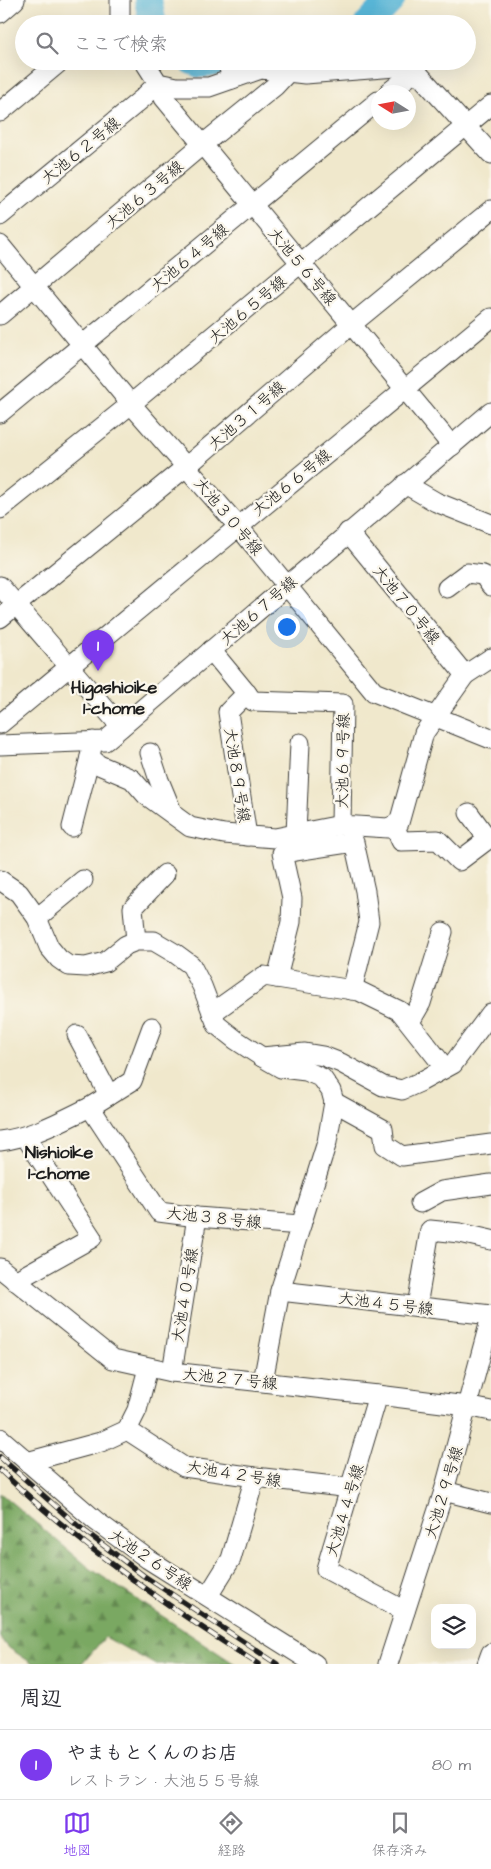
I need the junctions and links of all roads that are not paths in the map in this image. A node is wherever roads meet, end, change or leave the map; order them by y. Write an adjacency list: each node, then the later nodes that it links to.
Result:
1 (15, 0): 3 (street)
2 (120, 0): 4 (street)
3 (0, 13)
4 (119, 15)
5 (49, 70): 18 (street)
6 (150, 70): 14 (street, 大池５６号線)
7 (246, 70): 11 (street)
8 (270, 70): 12 (street)
9 (357, 70): 12 (street)
10 (408, 70): 13 (street)
11 (230, 71): 14 (street)
12 (288, 72): 20 (street, 大池６３号線)
13 (416, 72): 15 (street); 19 (street)
14 (158, 83): 20 (street, 大池５６号線); 24 (street, 大池６２号線)
15 (398, 85)
16 (491, 105): 19 (street, 大池６５号線)
17 (371, 107): 22 (street, 大池６４号線)
18 (0, 112)
19 (466, 127): 21 (street); 26 (street, 大池６５号線)
20 (202, 145): 22 (street, 大池５６号線); 27 (street, 大池６３号線)
21 (491, 154)
22 (252, 205): 26 (street, 大池５６号線); 31 (street, 大池６４号線)
23 (491, 210): 30 (street, 大池３１号線)
24 (0, 216)
25 (0, 245): 27 (street, 大池３０号線)
26 (301, 263): 30 (street, 大池５６号線); 33 (street, 大池６５号線)
27 (35, 286): 28 (street, 大池６３号線); 31 (street, 大池３０号線)
28 (0, 315)
29 (491, 318): 32 (street, 大池６６号線)
30 (352, 324): 32 (street, 大池５６号線); 37 (street, 大池３１号線)
31 (82, 346): 33 (street, 大池３０号線); 35 (street, 大池６４号線)
32 (405, 389): 36 (street, 大池５６号線); 41 (street, 大池６６号線)
33 (132, 404): 37 (street, 大池３０号線); 39 (street, 大池６５号線)
34 (491, 412): 36 (street, 大池６７号線)
35 (0, 413)
36 (452, 446): 38 (street, 大池６７号線)
37 (187, 466): 41 (street, 大池３０号線); 47 (street, 大池３１号線)
38 (405, 484): 40 (street); 42 (street, 大池６７号線)
39 (0, 509)
40 (490, 523)
41 (238, 526): 44 (street, 大池３０号線); 51 (street, 大池６６号線)
42 (348, 532): 44 (street, 大池６７号線); 52 (street, 大池７０号線)
43 (0, 586): 47 (street)
44 (287, 586): 49 (street, 大池６７号線); 53 (street, 大池３０号線)
45 (491, 586): 46 (street)
46 (447, 588)
47 (16, 605): 48 (street, 大池３１号線); 51 (street)
48 (0, 618)
49 (211, 650): 54 (street, 大池６９号線); 58 (street, 大池６７号線)
50 (491, 658): 52 (street)
51 (71, 666): 57 (street, 大池６６号線); 58 (street)
52 (465, 675): 56 (street)
53 (369, 686): 55 (street, 大池６９号線); 56 (street, 大池３０号線)
54 (247, 693): 55 (street, 大池６９号線); 70 (street, 大池８９号線)
55 (343, 704): 66 (street, 大池６９号線)
56 (435, 716): 59 (street, 大池３０号線); 67 (street)
57 (0, 724)
58 (121, 727): 62 (street, 大池６７号線)
59 (491, 739)
60 (300, 743): 69 (street)
61 (0, 745): 62 (street, 大池６７号線)
62 (91, 749): 65 (street); 68 (street)
63 (150, 753): 65 (street)
64 (469, 813): 71 (street)
65 (173, 815): 70 (street)
66 (341, 825): 67 (street, 大池６９号線); 69 (street)
67 (394, 825): 71 (street)
68 (72, 827)
69 (296, 834): 70 (street)
70 (247, 836)
71 (489, 838)
72 (165, 874): 77 (street)
73 (0, 880): 75 (street)
74 (82, 880): 75 (street)
75 (37, 918): 77 (street)
76 (443, 932): 82 (street)
77 (136, 941): 80 (street)
78 (277, 978): 79 (street); 79 (street); 80 (street)
79 (352, 990): 82 (street)
80 (212, 1013): 85 (street)
81 (491, 1013): 86 (street)
82 (410, 1022): 86 (street)
83 (152, 1027): 87 (street)
84 (77, 1035): 87 (street)
85 (262, 1057): 86 (street); 88 (street)
86 (445, 1068)
87 (109, 1095): 89 (street)
88 (334, 1102): 92 (street); 96 (street)
89 (90, 1107): 90 (street); 95 (street, 大池３８号線)
90 (25, 1136): 91 (street); 99 (street)
91 (0, 1141)
92 (491, 1144)
93 (491, 1184): 94 (street)
94 (420, 1203)
95 (197, 1217): 96 (street, 大池３８号線); 104 (street, 大池４０号線)
96 (301, 1225): 100 (street)
97 (491, 1240): 101 (street)
98 (0, 1268): 99 (street, 大池２７号線)
99 (15, 1281): 103 (street, 大池２７号線)
100 (280, 1291): 101 (street, 大池４５号線); 105 (street)
101 (417, 1306): 102 (street, 大池４５号線)
102 (491, 1316): 107 (street, 大池２９号線)
103 (148, 1368): 104 (street, 大池２７号線); 109 (street)
104 (172, 1372): 105 (street, 大池２７号線)
105 (263, 1381): 106 (street, 大池２７号線)
106 (378, 1395): 107 (street, 大池２７号線); 113 (street, 大池４４号線)
107 (467, 1406): 108 (street, 大池２７号線); 114 (street, 大池２９号線)
108 (491, 1411)
109 (127, 1430): 111 (street); 112 (street, 大池４２号線)
110 (0, 1438): 111 (street, 大池２６号線)
111 (27, 1462): 116 (street, 大池２６号線)
112 (255, 1478): 113 (street, 大池４２号線); 116 (street)
113 (351, 1488): 117 (street, 大池４４号線)
114 (444, 1492): 115 (street); 117 (street, 大池２９号線)
115 (491, 1503)
116 (208, 1596): 119 (street, 大池２６号線)
117 (405, 1611): 120 (street, 大池２９号線)
118 (491, 1653): 121 (street)
119 (315, 1664)
120 (388, 1664)
121 (487, 1664)

